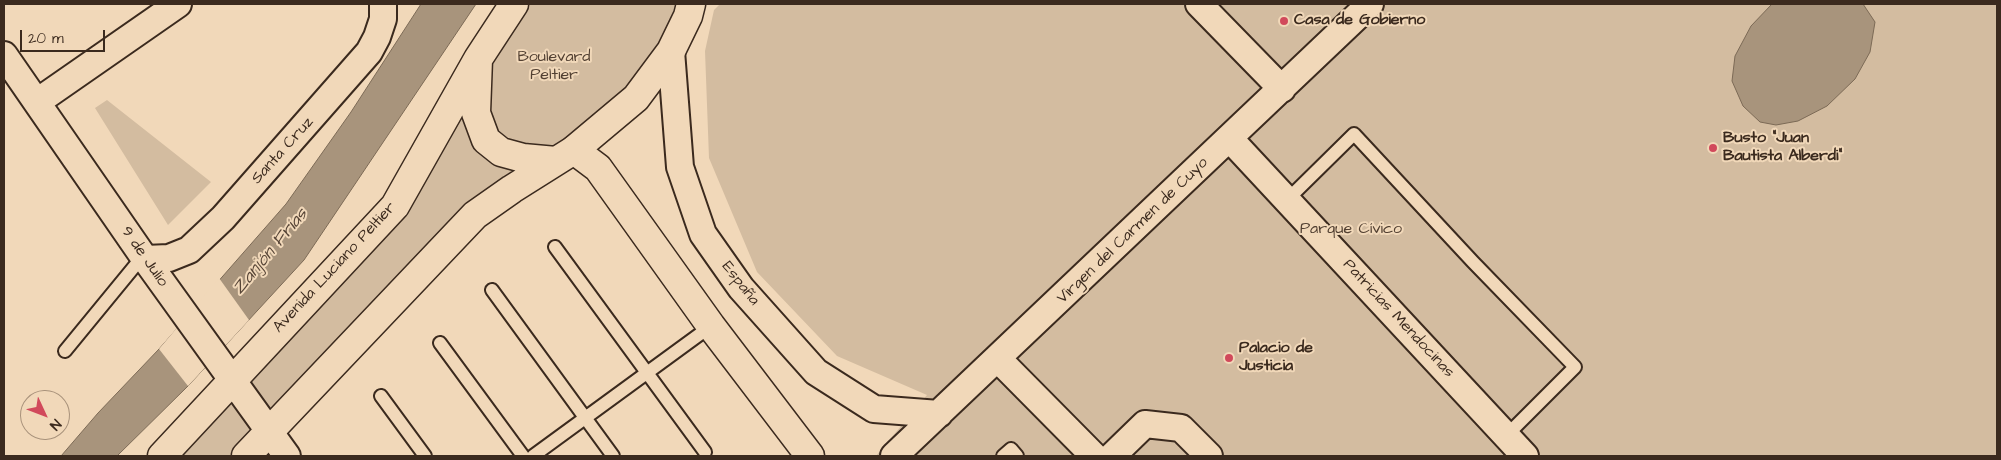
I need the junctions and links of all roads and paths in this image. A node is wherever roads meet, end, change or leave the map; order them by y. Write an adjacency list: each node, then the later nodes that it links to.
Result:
1 (178, 4): 11 (street)
2 (383, 4): 16 (street, Santa Cruz)
3 (514, 4): 9 (main road, Avenida Luciano Peltier)
4 (691, 4): 7 (main road)
5 (1199, 4): 10 (street)
6 (1370, 4): 10 (street, Virgen del Carmen de Cuyo)
7 (670, 51): 13 (main road); 25 (street, España)
8 (4, 55): 11 (street, 9 de Julio)
9 (478, 59): 13 (main road); 23 (main road, Avenida Luciano Peltier)
10 (1282, 89): 12 (street, Virgen del Carmen de Cuyo)
11 (37, 102): 16 (street, 9 de Julio)
12 (1230, 139): 14 (street, Patricias Mendocinas); 21 (street, Virgen del Carmen de Cuyo)
13 (565, 156): 18 (main road); 27 (main road)
14 (1287, 200): 28 (street, Patricias Mendocinas); 28 (lane)
15 (555, 246): 22 (lane)
16 (144, 257): 20 (lane); 23 (street, 9 de Julio)
17 (492, 290): 26 (lane)
18 (711, 326): 22 (lane); 37 (main road)
19 (440, 343): 34 (lane)
20 (65, 351)
21 (998, 359): 25 (street, Virgen del Carmen de Cuyo); 41 (street)
22 (647, 373): 26 (lane); 29 (lane)
23 (232, 379): 27 (street, 9 de Julio); 30 (main road, Avenida Luciano Peltier)
24 (381, 396): 33 (lane)
25 (939, 414): 38 (street, Virgen del Carmen de Cuyo)
26 (585, 418): 35 (lane); 36 (lane)
27 (268, 430): 31 (main road); 32 (street, 9 de Julio)
28 (1506, 436): 44 (street, Patricias Mendocinas)
29 (704, 452)
30 (162, 456)
31 (246, 456)
32 (287, 456)
33 (425, 456)
34 (523, 456)
35 (533, 456)
36 (613, 456)
37 (810, 456)
38 (894, 456)
39 (1003, 456): 40 (lane)
40 (1017, 456)
41 (1094, 456)
42 (1112, 456): 43 (street)
43 (1209, 456)
44 (1525, 456)

